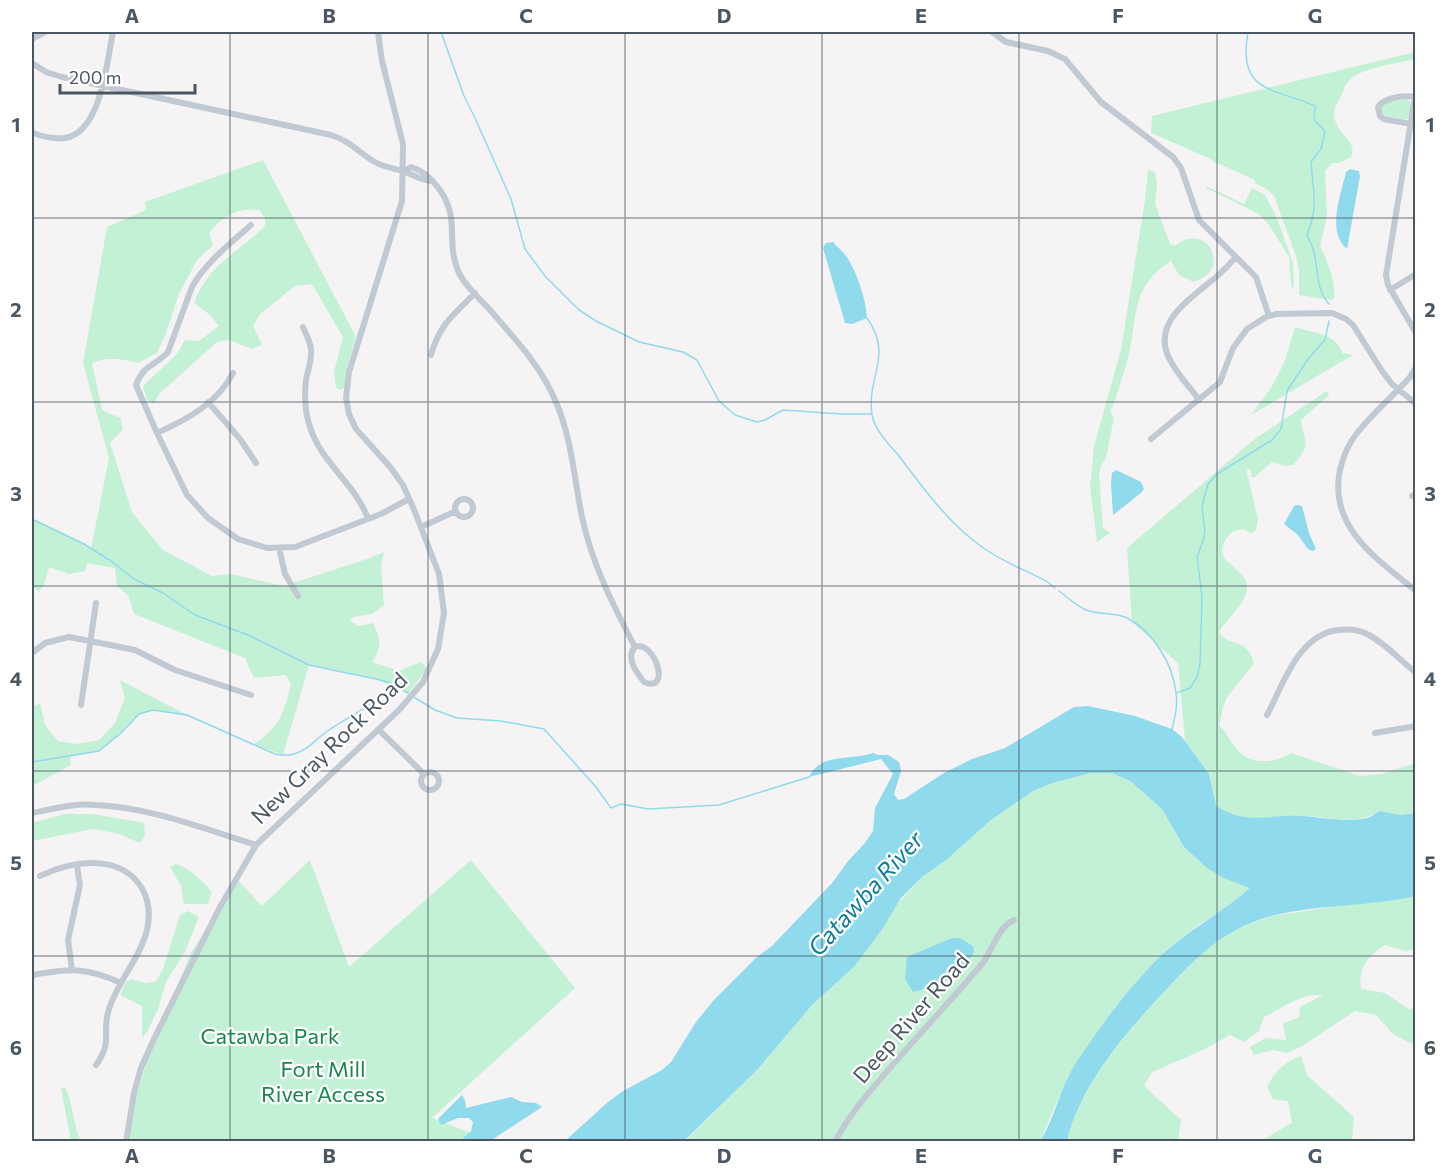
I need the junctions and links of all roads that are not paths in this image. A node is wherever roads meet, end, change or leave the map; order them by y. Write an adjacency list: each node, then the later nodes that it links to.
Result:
1 (45, 32): 5 (street)
2 (113, 32): 7 (street)
3 (378, 32): 11 (street, New Gray Rock Road)
4 (992, 32): 13 (street)
5 (32, 39)
6 (32, 63): 7 (street)
7 (102, 86): 10 (street); 11 (street)
8 (1415, 97): 9 (street); 9 (street)
9 (1411, 124): 15 (street)
10 (32, 132)
11 (404, 171): 16 (street); 30 (street, New Gray Rock Road)
12 (251, 225): 27 (street)
13 (1236, 257): 17 (street); 24 (street)
14 (1416, 274): 15 (street)
15 (1390, 290): 19 (street)
16 (475, 293): 20 (street); 39 (street)
17 (1269, 316): 23 (street); 24 (street)
18 (303, 327): 32 (street)
19 (1416, 333)
20 (431, 355)
21 (1416, 368): 23 (street)
22 (233, 373): 25 (street)
23 (1398, 390): 26 (street); 35 (street)
24 (1199, 400): 28 (street)
25 (208, 402): 27 (street); 29 (street)
26 (1416, 404)
27 (157, 433): 34 (street)
28 (1151, 438)
29 (256, 463)
30 (409, 499): 32 (street); 33 (street, New Gray Rock Road)
31 (456, 511): 33 (street)
32 (368, 519): 34 (street)
33 (421, 527): 46 (street, New Gray Rock Road)
34 (279, 548): 36 (street)
35 (1416, 591)
36 (297, 596)
37 (96, 603): 38 (street)
38 (90, 641): 40 (street); 42 (street); 43 (street)
39 (635, 647): 39 (street)
40 (32, 652)
41 (1416, 673): 44 (street)
42 (251, 695)
43 (81, 705)
44 (1267, 715)
45 (1416, 726): 47 (street)
46 (379, 730): 48 (street); 50 (street, New Gray Rock Road)
47 (1375, 733)
48 (424, 774)
49 (32, 813): 50 (street)
50 (256, 845): 58 (street, New Gray Rock Road)
51 (77, 866): 52 (street); 54 (street); 56 (street)
52 (40, 876)
53 (1014, 920): 59 (street, Deep River Road)
54 (72, 970): 55 (street); 56 (street)
55 (32, 975)
56 (121, 983): 57 (street)
57 (96, 1065)
58 (126, 1142)
59 (835, 1142)

